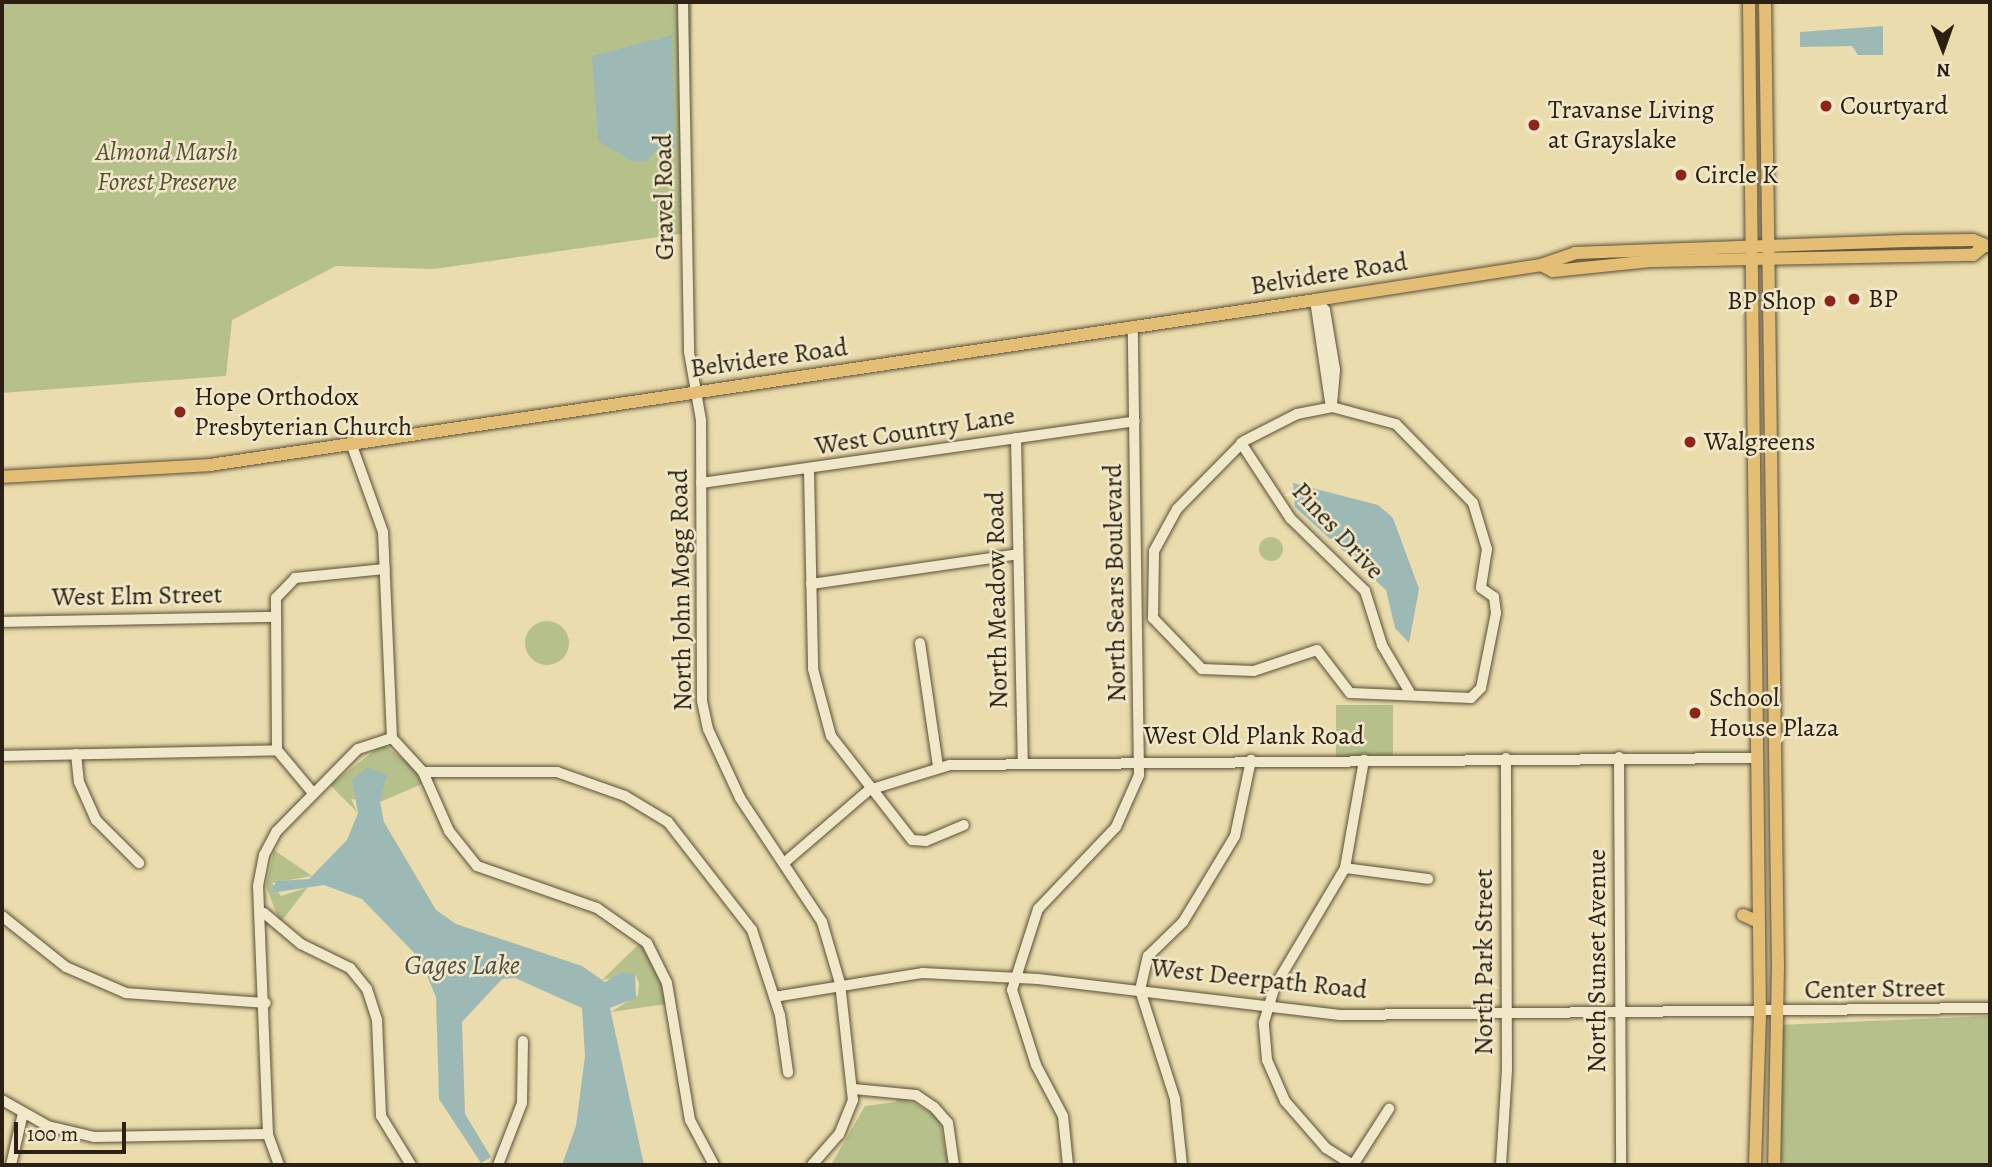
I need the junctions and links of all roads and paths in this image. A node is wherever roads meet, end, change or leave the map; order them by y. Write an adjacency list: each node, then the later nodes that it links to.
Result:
1 (683, 2): 12 (street, Gravel Road)
2 (1749, 2): 4 (main road)
3 (1765, 2): 5 (main road)
4 (1750, 244): 5 (main road, Belvidere Road); 7 (main road); 9 (main road, Belvidere Road)
5 (1769, 244): 6 (main road, Belvidere Road); 8 (main road)
6 (1987, 247): 8 (main road, Belvidere Road)
7 (1750, 258): 8 (main road, Belvidere Road); 9 (main road, Belvidere Road); 34 (main road)
8 (1769, 258): 48 (main road)
9 (1541, 265): 10 (main road, Belvidere Road)
10 (1315, 300): 11 (main road, Belvidere Road); 13 (street)
11 (1133, 326): 12 (main road, Belvidere Road); 14 (street, North Sears Boulevard)
12 (696, 391): 16 (main road, Belvidere Road); 20 (street, North John Mogg Road)
13 (1332, 407): 17 (street); 27 (street)
14 (1135, 421): 15 (street, West Country Lane); 35 (street, North Sears Boulevard)
15 (1016, 438): 18 (street, West Country Lane); 21 (street, North Meadow Road)
16 (351, 443): 19 (main road, Belvidere Road); 22 (street)
17 (1241, 443): 27 (street, Pines Drive); 27 (street)
18 (809, 471): 20 (street, West Country Lane); 23 (street)
19 (2, 477)
20 (701, 484): 45 (street, North John Mogg Road)
21 (1018, 554): 23 (street); 36 (street, North Meadow Road)
22 (385, 569): 24 (street); 28 (street)
23 (811, 584): 41 (street)
24 (273, 617): 25 (street, West Elm Street); 29 (street)
25 (2, 622)
26 (920, 643): 39 (street)
27 (1409, 691)
28 (392, 738): 40 (street); 42 (street)
29 (277, 750): 30 (street); 42 (street)
30 (76, 754): 31 (street); 44 (street)
31 (2, 755)
32 (1619, 757): 33 (street, West Old Plank Road); 34 (street, West Old Plank Road); 59 (street, North Sunset Avenue)
33 (1506, 758): 38 (street, West Old Plank Road); 60 (street, North Park Street)
34 (1756, 758): 49 (main road)
35 (1140, 759): 36 (street, West Old Plank Road); 37 (street, West Old Plank Road); 52 (street, North Sears Boulevard)
36 (1023, 760): 39 (street, West Old Plank Road)
37 (1251, 760): 38 (street, West Old Plank Road); 54 (street)
38 (1364, 760): 46 (street)
39 (938, 766): 41 (street, West Old Plank Road)
40 (423, 772): 55 (street); 74 (street)
41 (869, 790): 43 (street); 45 (street, West Old Plank Road)
42 (313, 793): 50 (street)
43 (964, 825)
44 (139, 863)
45 (784, 863): 53 (street, North John Mogg Road)
46 (1345, 868): 47 (street); 57 (street)
47 (1428, 879)
48 (1777, 882): 49 (main road); 62 (main road)
49 (1758, 883): 61 (main road)
50 (264, 913): 56 (street); 72 (street)
51 (2, 916): 56 (street)
52 (1014, 977): 53 (street, West Deerpath Road); 54 (street, West Deerpath Road); 77 (street, North Sears Boulevard)
53 (840, 984): 55 (street, West Deerpath Road); 65 (street, North John Mogg Road)
54 (1140, 990): 57 (street, West Deerpath Road); 78 (street)
55 (774, 998): 64 (street)
56 (266, 1003): 69 (street)
57 (1266, 1007): 60 (street, West Deerpath Road); 79 (street)
58 (1990, 1008): 62 (street, Center Street)
59 (1620, 1012): 60 (street, West Deerpath Road); 61 (street, West Deerpath Road); 81 (street, North Sunset Avenue)
60 (1507, 1013): 80 (street, North Park Street)
61 (1760, 1014): 62 (street, Center Street); 82 (main road)
62 (1777, 1014): 83 (main road)
63 (523, 1041): 73 (street)
64 (788, 1072)
65 (854, 1089): 75 (street); 76 (street)
66 (2, 1100): 68 (street)
67 (1389, 1109): 79 (street)
68 (23, 1113): 69 (street); 70 (street)
69 (268, 1135): 71 (street)
70 (11, 1165)
71 (279, 1165)
72 (411, 1165)
73 (498, 1165)
74 (714, 1165)
75 (812, 1165)
76 (954, 1165)
77 (1068, 1165)
78 (1182, 1165)
79 (1353, 1165)
80 (1501, 1165)
81 (1620, 1165)
82 (1755, 1165)
83 (1774, 1165)

